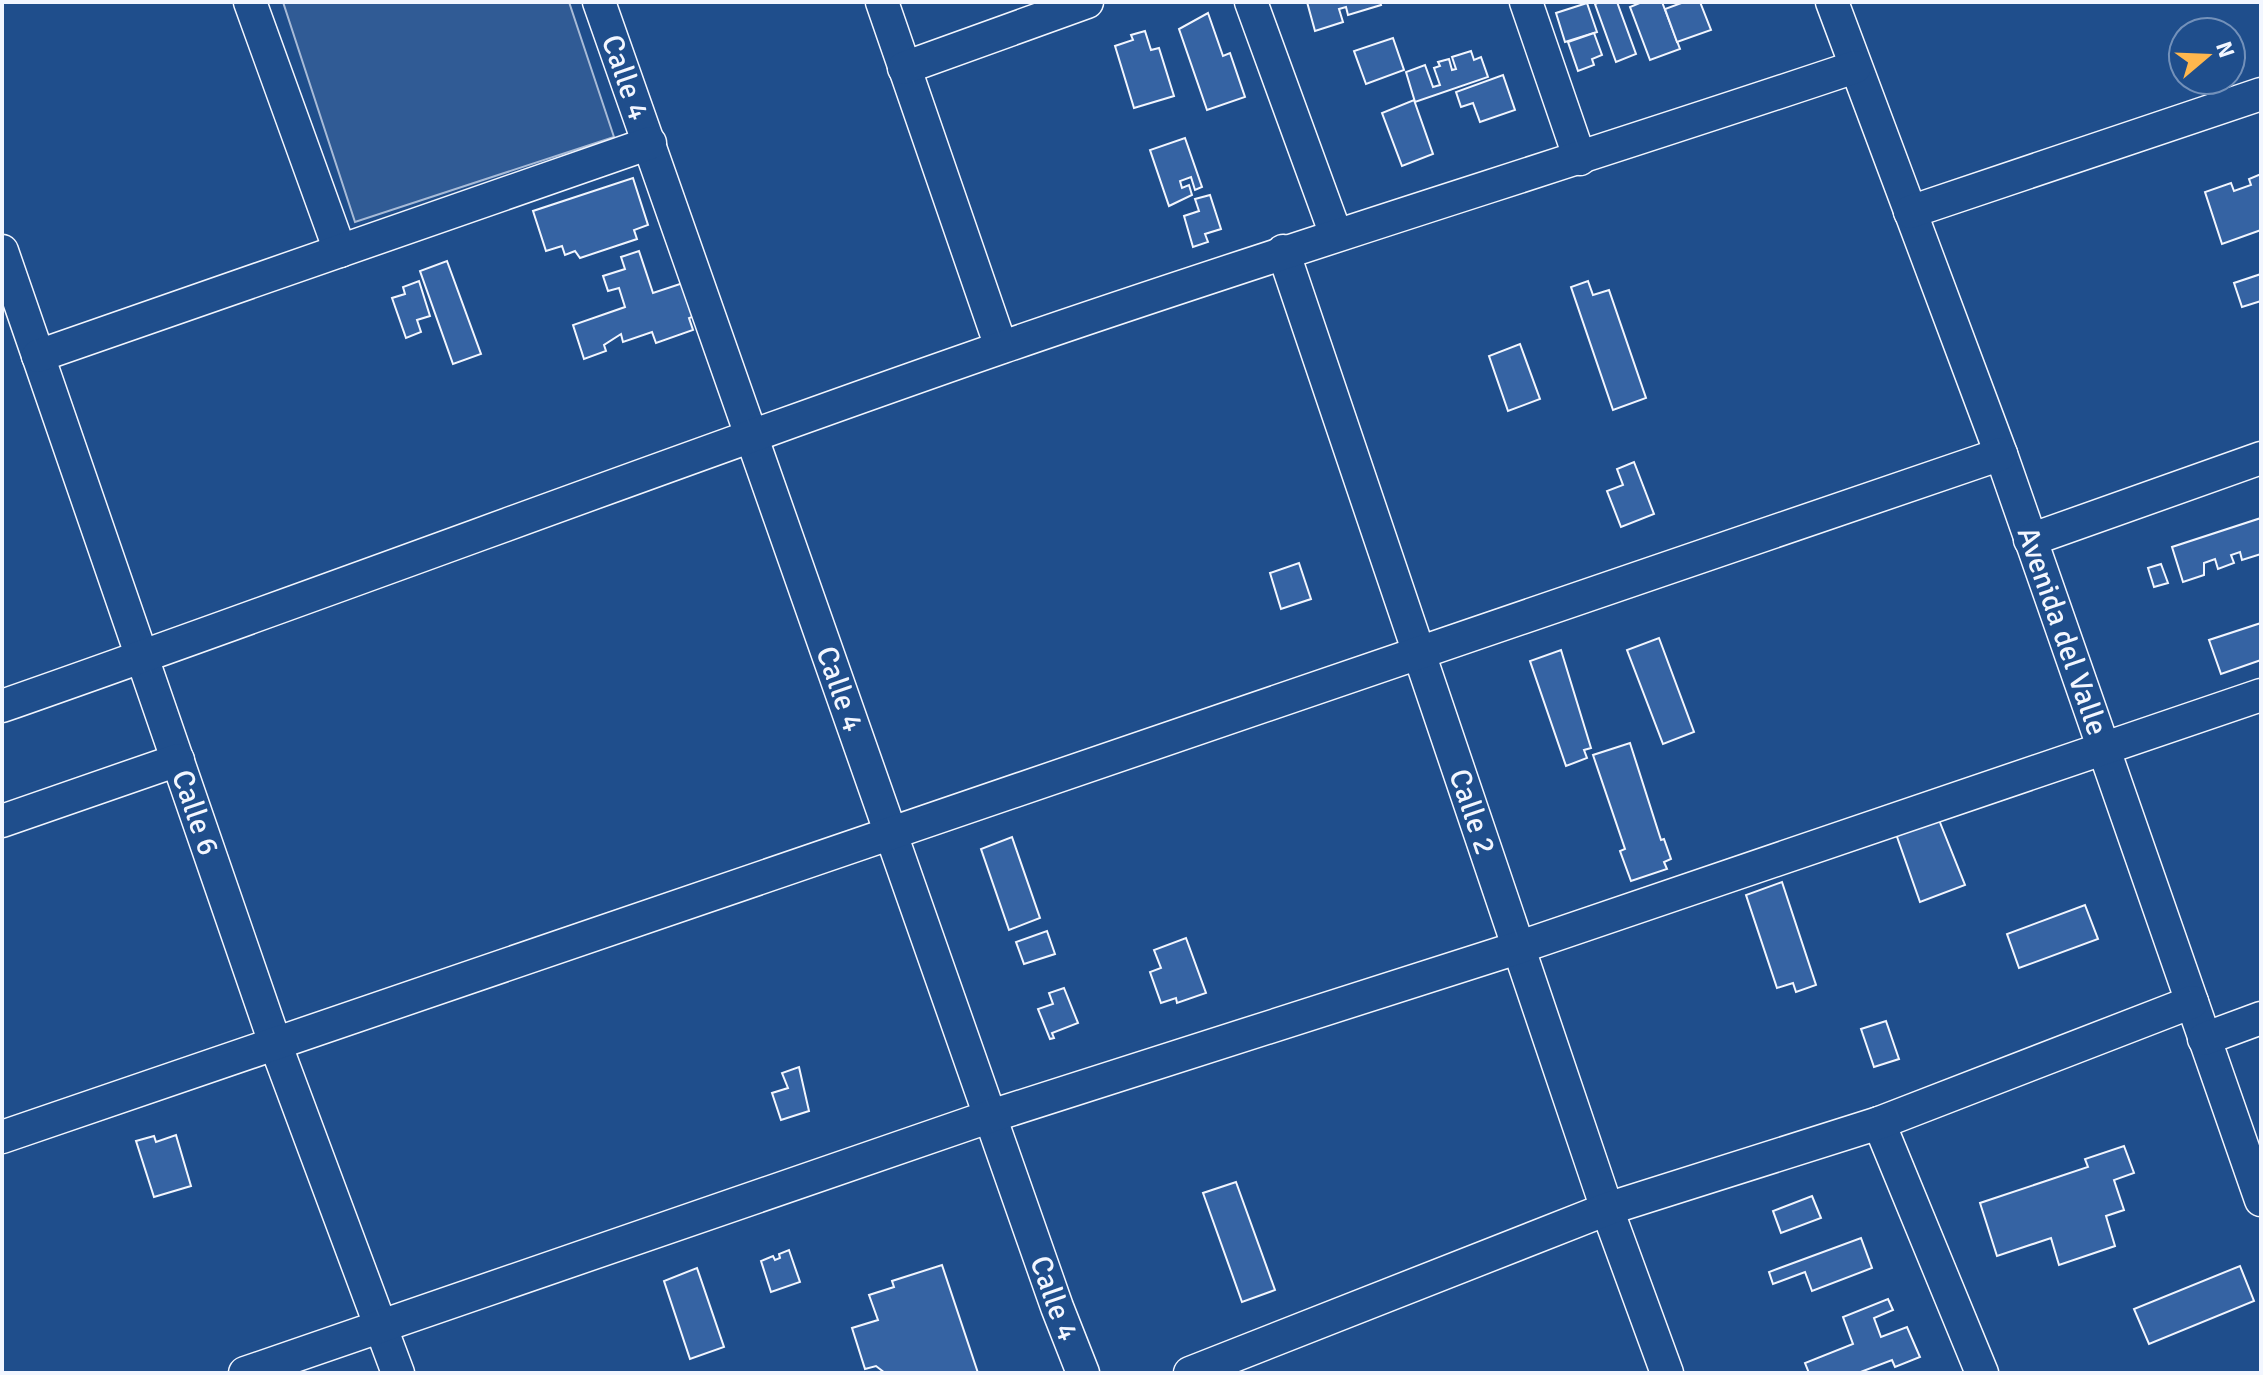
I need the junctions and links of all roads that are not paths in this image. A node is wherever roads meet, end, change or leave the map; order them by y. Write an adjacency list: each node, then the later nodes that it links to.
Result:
1 (250, 2): 16 (street)
2 (599, 2): 11 (street, Calle 4)
3 (882, 2): 9 (street)
4 (1087, 2): 9 (street)
5 (1251, 2): 14 (street)
6 (1526, 2): 12 (street)
7 (1832, 2): 8 (street, Avenida del Valle)
8 (1855, 67): 12 (street); 13 (street, Avenida del Valle)
9 (904, 68): 18 (street)
10 (2261, 94): 13 (street)
11 (650, 143): 16 (street); 20 (street, Calle 4)
12 (1580, 159): 14 (street)
13 (1910, 212): 21 (street, Avenida del Valle)
14 (1336, 235): 17 (street)
15 (2, 251): 19 (street, Calle 6)
16 (340, 251): 19 (street)
17 (1283, 251): 18 (street); 24 (street, Calle 2)
18 (1001, 347): 20 (street)
19 (38, 356): 25 (street, Calle 6)
20 (751, 437): 25 (street); 31 (street, Calle 4)
21 (2001, 454): 23 (street, Avenida del Valle); 24 (street)
22 (2261, 458): 23 (street)
23 (2030, 540): 28 (street, Avenida del Valle)
24 (1418, 655): 31 (street); 32 (street, Calle 2)
25 (142, 657): 27 (street); 29 (street, Calle 6)
26 (2261, 695): 28 (street)
27 (2, 706)
28 (2103, 747): 32 (street); 33 (street, Avenida del Valle)
29 (178, 760): 30 (street); 36 (street, Calle 6)
30 (2, 821)
31 (893, 835): 36 (street); 37 (street, Calle 4)
32 (1517, 948): 37 (street); 41 (street, Calle 2)
33 (2192, 1002): 35 (street, Avenida del Valle); 38 (street)
34 (2261, 1018): 35 (street)
35 (2204, 1039): 40 (street, Avenida del Valle)
36 (275, 1043): 39 (street); 42 (street, Calle 6)
37 (991, 1116): 42 (street); 45 (street, Calle 4)
38 (1879, 1123): 41 (street); 48 (street)
39 (2, 1137)
40 (2261, 1200)
41 (1607, 1209): 46 (street); 47 (street, Calle 2)
42 (381, 1328): 43 (street); 44 (street, Calle 6)
43 (245, 1373)
44 (398, 1373)
45 (1083, 1373)
46 (1190, 1373)
47 (1667, 1373)
48 (1982, 1373)

